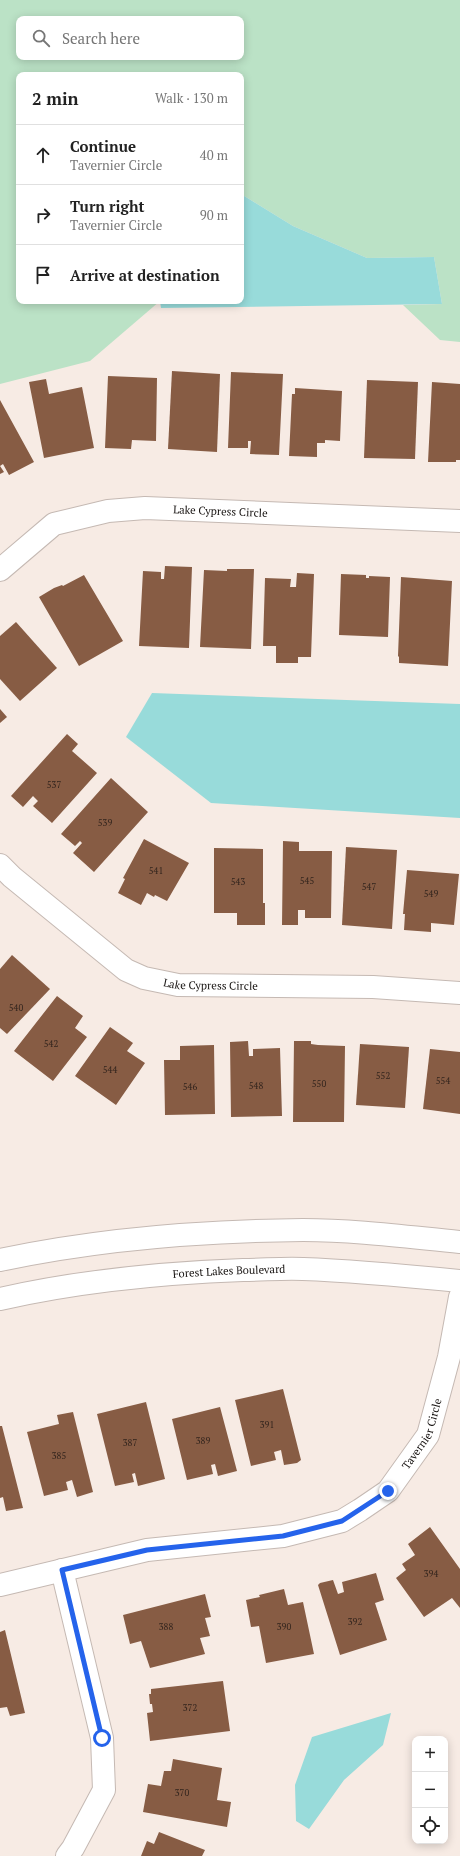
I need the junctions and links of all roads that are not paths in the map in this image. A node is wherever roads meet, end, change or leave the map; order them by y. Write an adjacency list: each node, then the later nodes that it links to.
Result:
1 (460, 521): 2 (street, Lake Cypress Circle)
2 (0, 570)
3 (4, 878): 4 (street, Lake Cypress Circle)
4 (460, 994)
5 (460, 1242): 6 (street)
6 (0, 1260)
7 (460, 1281): 9 (street, Forest Lakes Boulevard)
8 (460, 1297): 10 (street, Tavernier Circle)
9 (0, 1299)
10 (62, 1570): 11 (street, Tavernier Circle); 12 (street)
11 (0, 1585)
12 (68, 1856)

